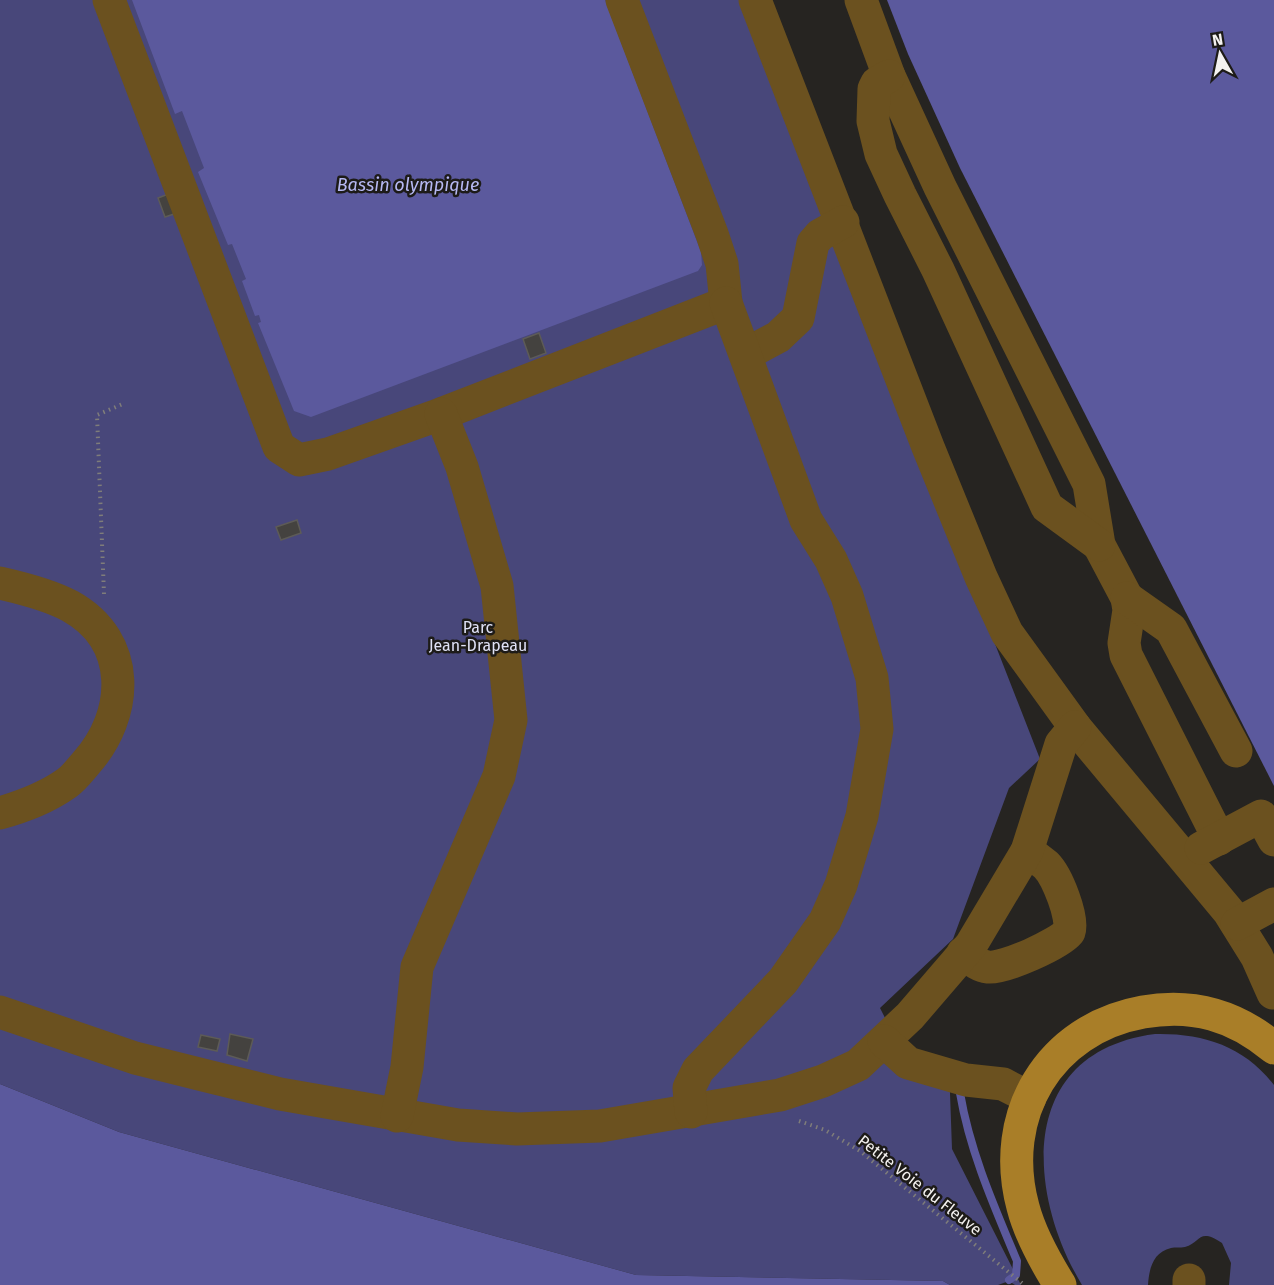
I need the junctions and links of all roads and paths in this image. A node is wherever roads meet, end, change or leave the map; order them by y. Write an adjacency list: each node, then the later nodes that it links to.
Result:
1 (109, 0): 12 (street)
2 (622, 0): 9 (street)
3 (755, 0): 6 (street)
4 (861, 0): 5 (street)
5 (889, 76): 7 (street); 8 (street)
6 (843, 222): 10 (street); 17 (street)
7 (966, 238): 8 (street); 13 (street)
8 (930, 255): 13 (street)
9 (726, 303): 10 (street); 12 (street)
10 (746, 354): 32 (street)
11 (125, 403): 15 (path)
12 (441, 414): 33 (street)
13 (1099, 545): 16 (street)
14 (0, 583): 19 (street)
15 (105, 598)
16 (1127, 598): 18 (street); 20 (street)
17 (1075, 727): 22 (street); 23 (street)
18 (1236, 751)
19 (0, 813)
20 (1219, 839): 21 (street); 23 (street)
21 (1274, 840)
22 (1027, 851): 26 (street); 26 (street)
23 (1184, 858): 25 (street)
24 (1274, 904): 25 (street)
25 (1237, 924): 27 (street)
26 (963, 953): 29 (street)
27 (1273, 993)
28 (0, 1012): 33 (street)
29 (884, 1041): 31 (street); 32 (street)
30 (1274, 1048): 31 (main road)
31 (1030, 1098): 36 (main road)
32 (691, 1112): 33 (street)
33 (397, 1116)
34 (791, 1118): 35 (path, Petite Voie du Fleuve)
35 (1025, 1285)
36 (1060, 1285)

